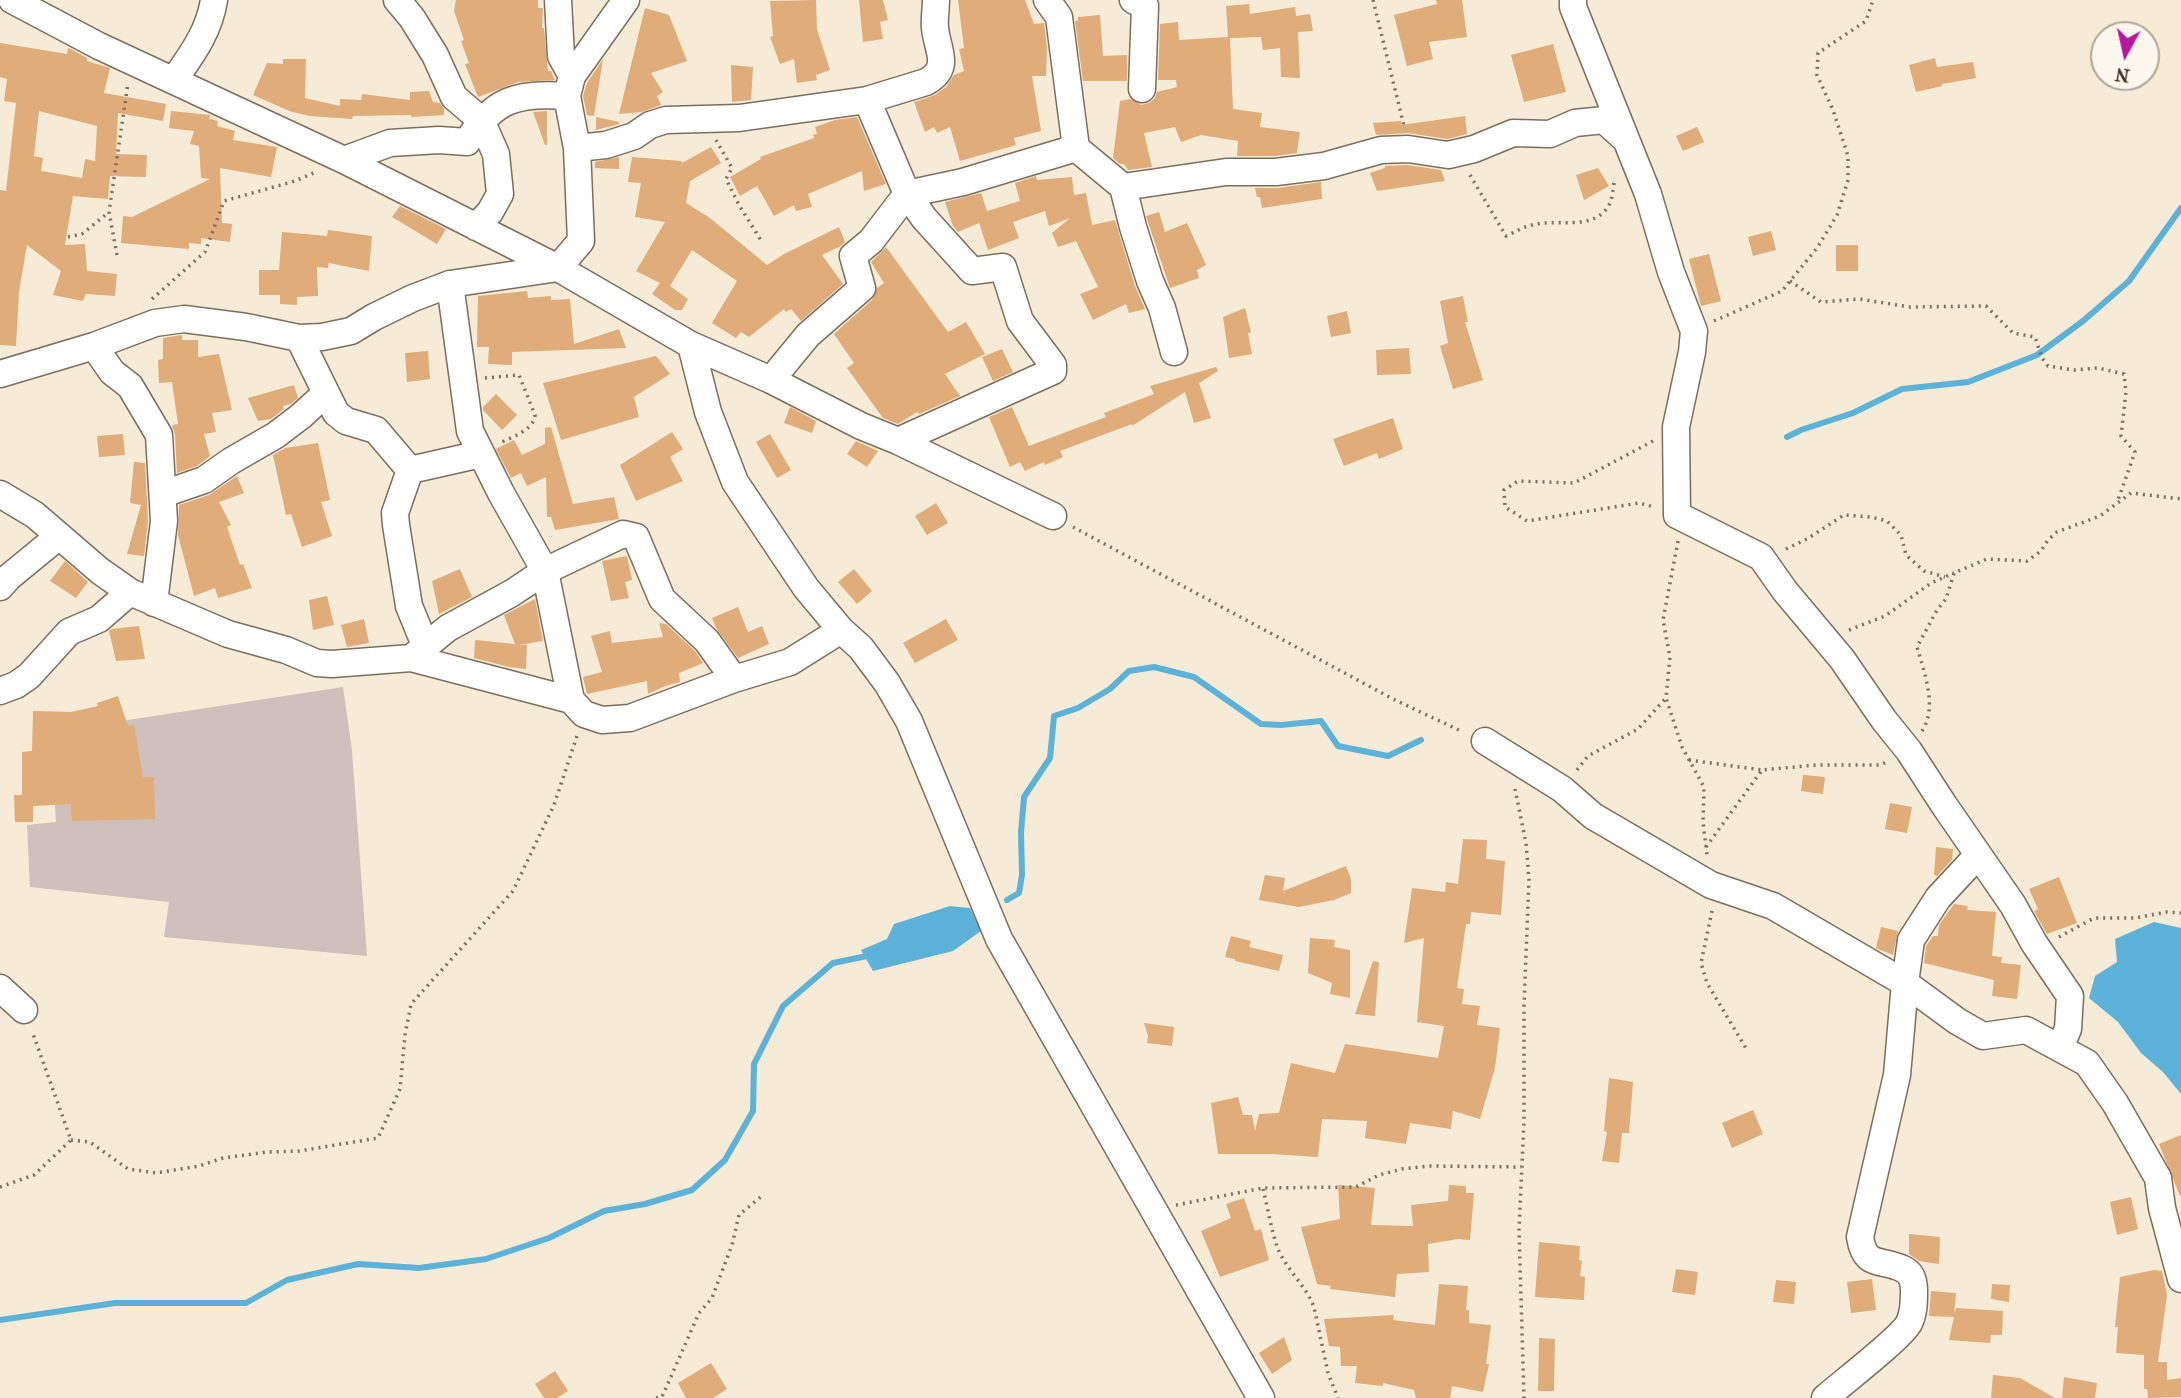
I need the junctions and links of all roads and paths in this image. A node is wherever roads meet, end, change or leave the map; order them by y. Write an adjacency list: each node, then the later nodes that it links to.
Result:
1 (12, 0): 12 (street)
2 (214, 0): 14 (street)
3 (397, 0): 19 (street)
4 (558, 0): 15 (street)
5 (626, 0): 15 (street)
6 (936, 0): 17 (street)
7 (1047, 0): 22 (street)
8 (1133, 0): 16 (street)
9 (1373, 0): 23 (path)
10 (1573, 0): 20 (street)
11 (1873, 0): 35 (path)
12 (51, 9): 13 (street)
13 (131, 61): 14 (street); 29 (path)
14 (174, 79): 25 (street)
15 (570, 86): 19 (street); 21 (street)
16 (1142, 89)
17 (867, 100): 18 (street); 28 (street)
18 (705, 119): 21 (street); 32 (path)
19 (481, 120): 25 (street); 30 (street)
20 (1625, 138): 24 (street); 37 (street)
21 (577, 148): 34 (street)
22 (1076, 148): 27 (street); 28 (street)
23 (1408, 149): 24 (street); 27 (street)
24 (1448, 155): 26 (path)
25 (344, 160): 30 (street); 38 (path)
26 (1615, 178)
27 (1123, 187): 42 (street)
28 (907, 194): 44 (street); 48 (street)
29 (109, 212): 31 (path); 33 (path)
30 (477, 228): 34 (street)
31 (68, 237)
32 (762, 242)
33 (117, 255)
34 (558, 268): 36 (street); 41 (street)
35 (1790, 281): 37 (path); 54 (path)
36 (450, 284): 39 (street); 45 (street)
37 (1693, 331): 47 (street)
38 (129, 332): 39 (street); 40 (street)
39 (299, 338): 46 (street)
40 (94, 345): 43 (street); 52 (street)
41 (691, 345): 44 (street); 65 (street)
42 (1174, 352)
43 (0, 374)
44 (771, 380): 48 (street)
45 (462, 381): 49 (street); 49 (path)
46 (325, 394): 50 (street); 52 (street)
47 (1676, 427): 55 (street); 55 (path)
48 (898, 440): 56 (street)
49 (481, 454): 50 (street); 59 (street)
50 (410, 470): 67 (street)
51 (0, 494): 57 (street)
52 (163, 494): 64 (street)
53 (2181, 499): 54 (path)
54 (2117, 504): 60 (path)
55 (1676, 515): 58 (street); 70 (path)
56 (1053, 516): 72 (path)
57 (59, 536): 62 (street); 63 (street)
58 (1760, 557): 61 (path); 66 (street)
59 (545, 571): 67 (street); 68 (street); 71 (street)
60 (1954, 573): 61 (path); 73 (path)
61 (1945, 577): 66 (path)
62 (0, 587)
63 (130, 592): 64 (street); 69 (street)
64 (154, 603): 67 (street)
65 (841, 629): 68 (street); 93 (street)
66 (1829, 644): 73 (street)
67 (418, 652): 71 (street)
68 (734, 679): 71 (street)
69 (0, 691)
70 (1667, 698): 75 (path); 77 (path)
71 (578, 707): 88 (path)
72 (1485, 741): 74 (street)
73 (1909, 751): 76 (path); 79 (street)
74 (1509, 756): 77 (street); 89 (path)
75 (1689, 760): 76 (path); 78 (path)
76 (1762, 770): 78 (path)
77 (1562, 789): 80 (street)
78 (1706, 847): 80 (path)
79 (1978, 855): 82 (street); 83 (street)
80 (1711, 885): 83 (street); 87 (path)
81 (2181, 913): 82 (path)
82 (2038, 949): 86 (street)
83 (1905, 983): 86 (street); 99 (street)
84 (0, 988): 85 (street)
85 (24, 1010): 88 (path)
86 (2060, 1047): 94 (street)
87 (1747, 1050)
88 (71, 1140): 90 (path)
89 (1521, 1167): 91 (path); 98 (path)
90 (0, 1187)
91 (1263, 1188): 93 (path); 97 (path)
92 (763, 1195): 95 (path)
93 (1152, 1210): 96 (street)
94 (2181, 1279)
95 (656, 1398)
96 (1261, 1398)
97 (1338, 1398)
98 (1524, 1398)
99 (1825, 1398)

